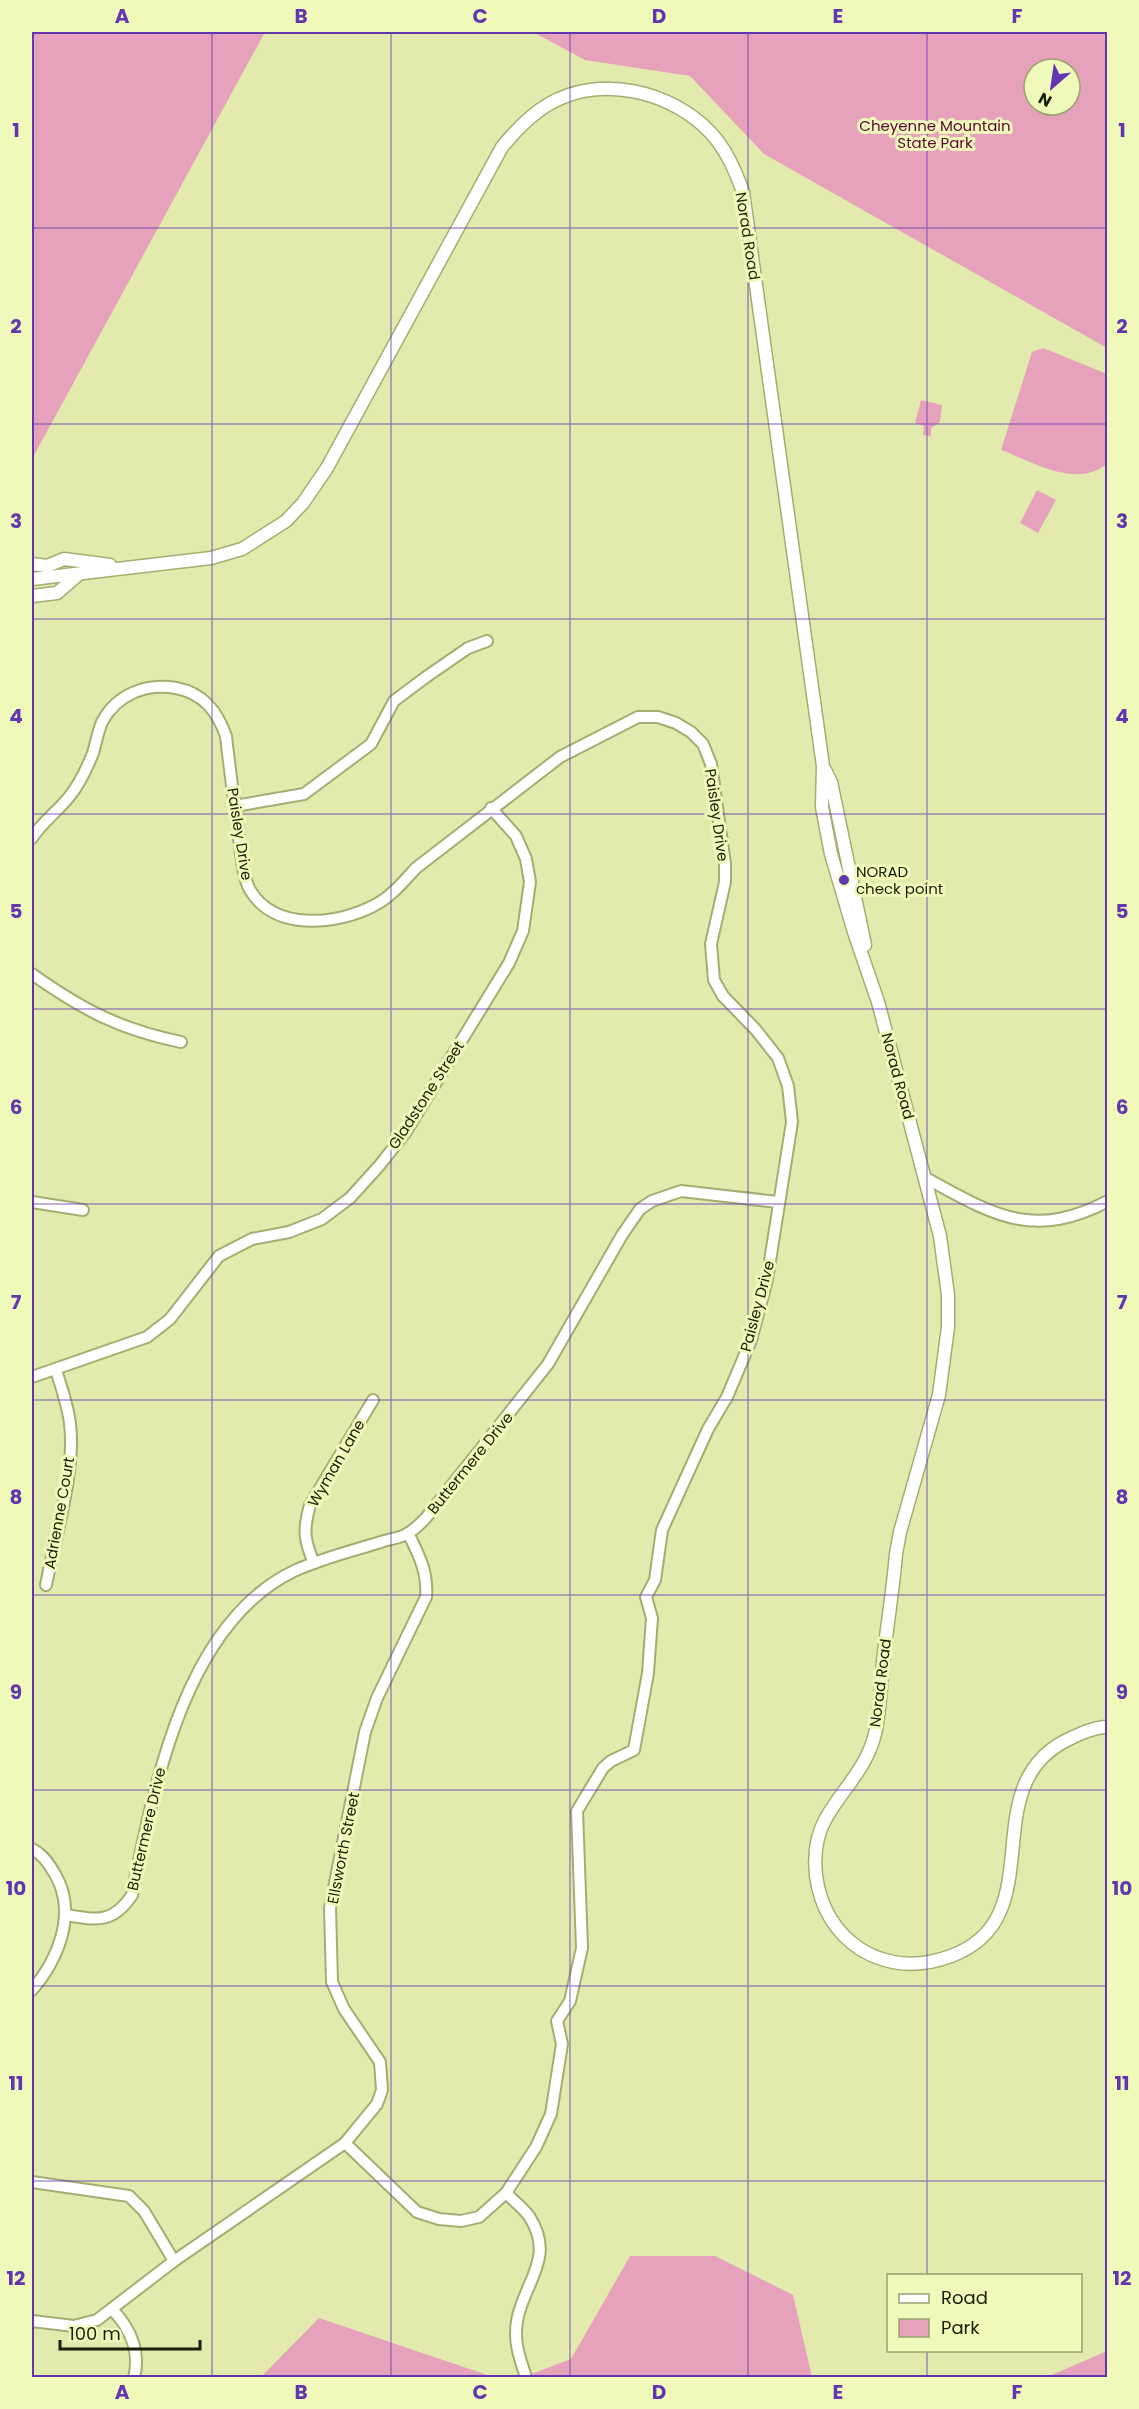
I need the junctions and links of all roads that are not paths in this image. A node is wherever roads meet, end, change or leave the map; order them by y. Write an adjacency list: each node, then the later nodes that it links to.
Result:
1 (32, 564): 2 (street, Norad Road)
2 (150, 566): 3 (street, Norad Road); 12 (street, Norad Road)
3 (79, 574): 4 (street, Norad Road); 5 (street)
4 (32, 579)
5 (32, 596)
6 (487, 641): 7 (street)
7 (234, 806): 8 (street, Paisley Drive); 9 (street, Paisley Drive)
8 (491, 808): 15 (street, Paisley Drive); 17 (street, Gladstone Street)
9 (32, 838)
10 (32, 974): 11 (street)
11 (181, 1042)
12 (924, 1177): 13 (street); 23 (street, Norad Road)
13 (1107, 1201)
14 (32, 1202): 16 (street)
15 (778, 1202): 20 (street, Buttermere Drive); 29 (street, Paisley Drive)
16 (83, 1210)
17 (56, 1370): 18 (street, Gladstone Street); 22 (street, Adrienne Court)
18 (32, 1377)
19 (373, 1400): 21 (street, Wyman Lane)
20 (408, 1533): 21 (street, Buttermere Drive); 27 (street, Ellsworth Street)
21 (314, 1563): 25 (street, Buttermere Drive)
22 (46, 1585)
23 (1107, 1727)
24 (32, 1849): 25 (street)
25 (66, 1915): 26 (street)
26 (32, 1990)
27 (345, 2143): 29 (street); 30 (street, Ellsworth Street)
28 (32, 2182): 30 (street)
29 (506, 2193): 33 (street)
30 (174, 2261): 31 (street, Ellsworth Street)
31 (112, 2309): 32 (street, Ellsworth Street); 34 (street)
32 (32, 2321)
33 (525, 2374)
34 (134, 2378)

